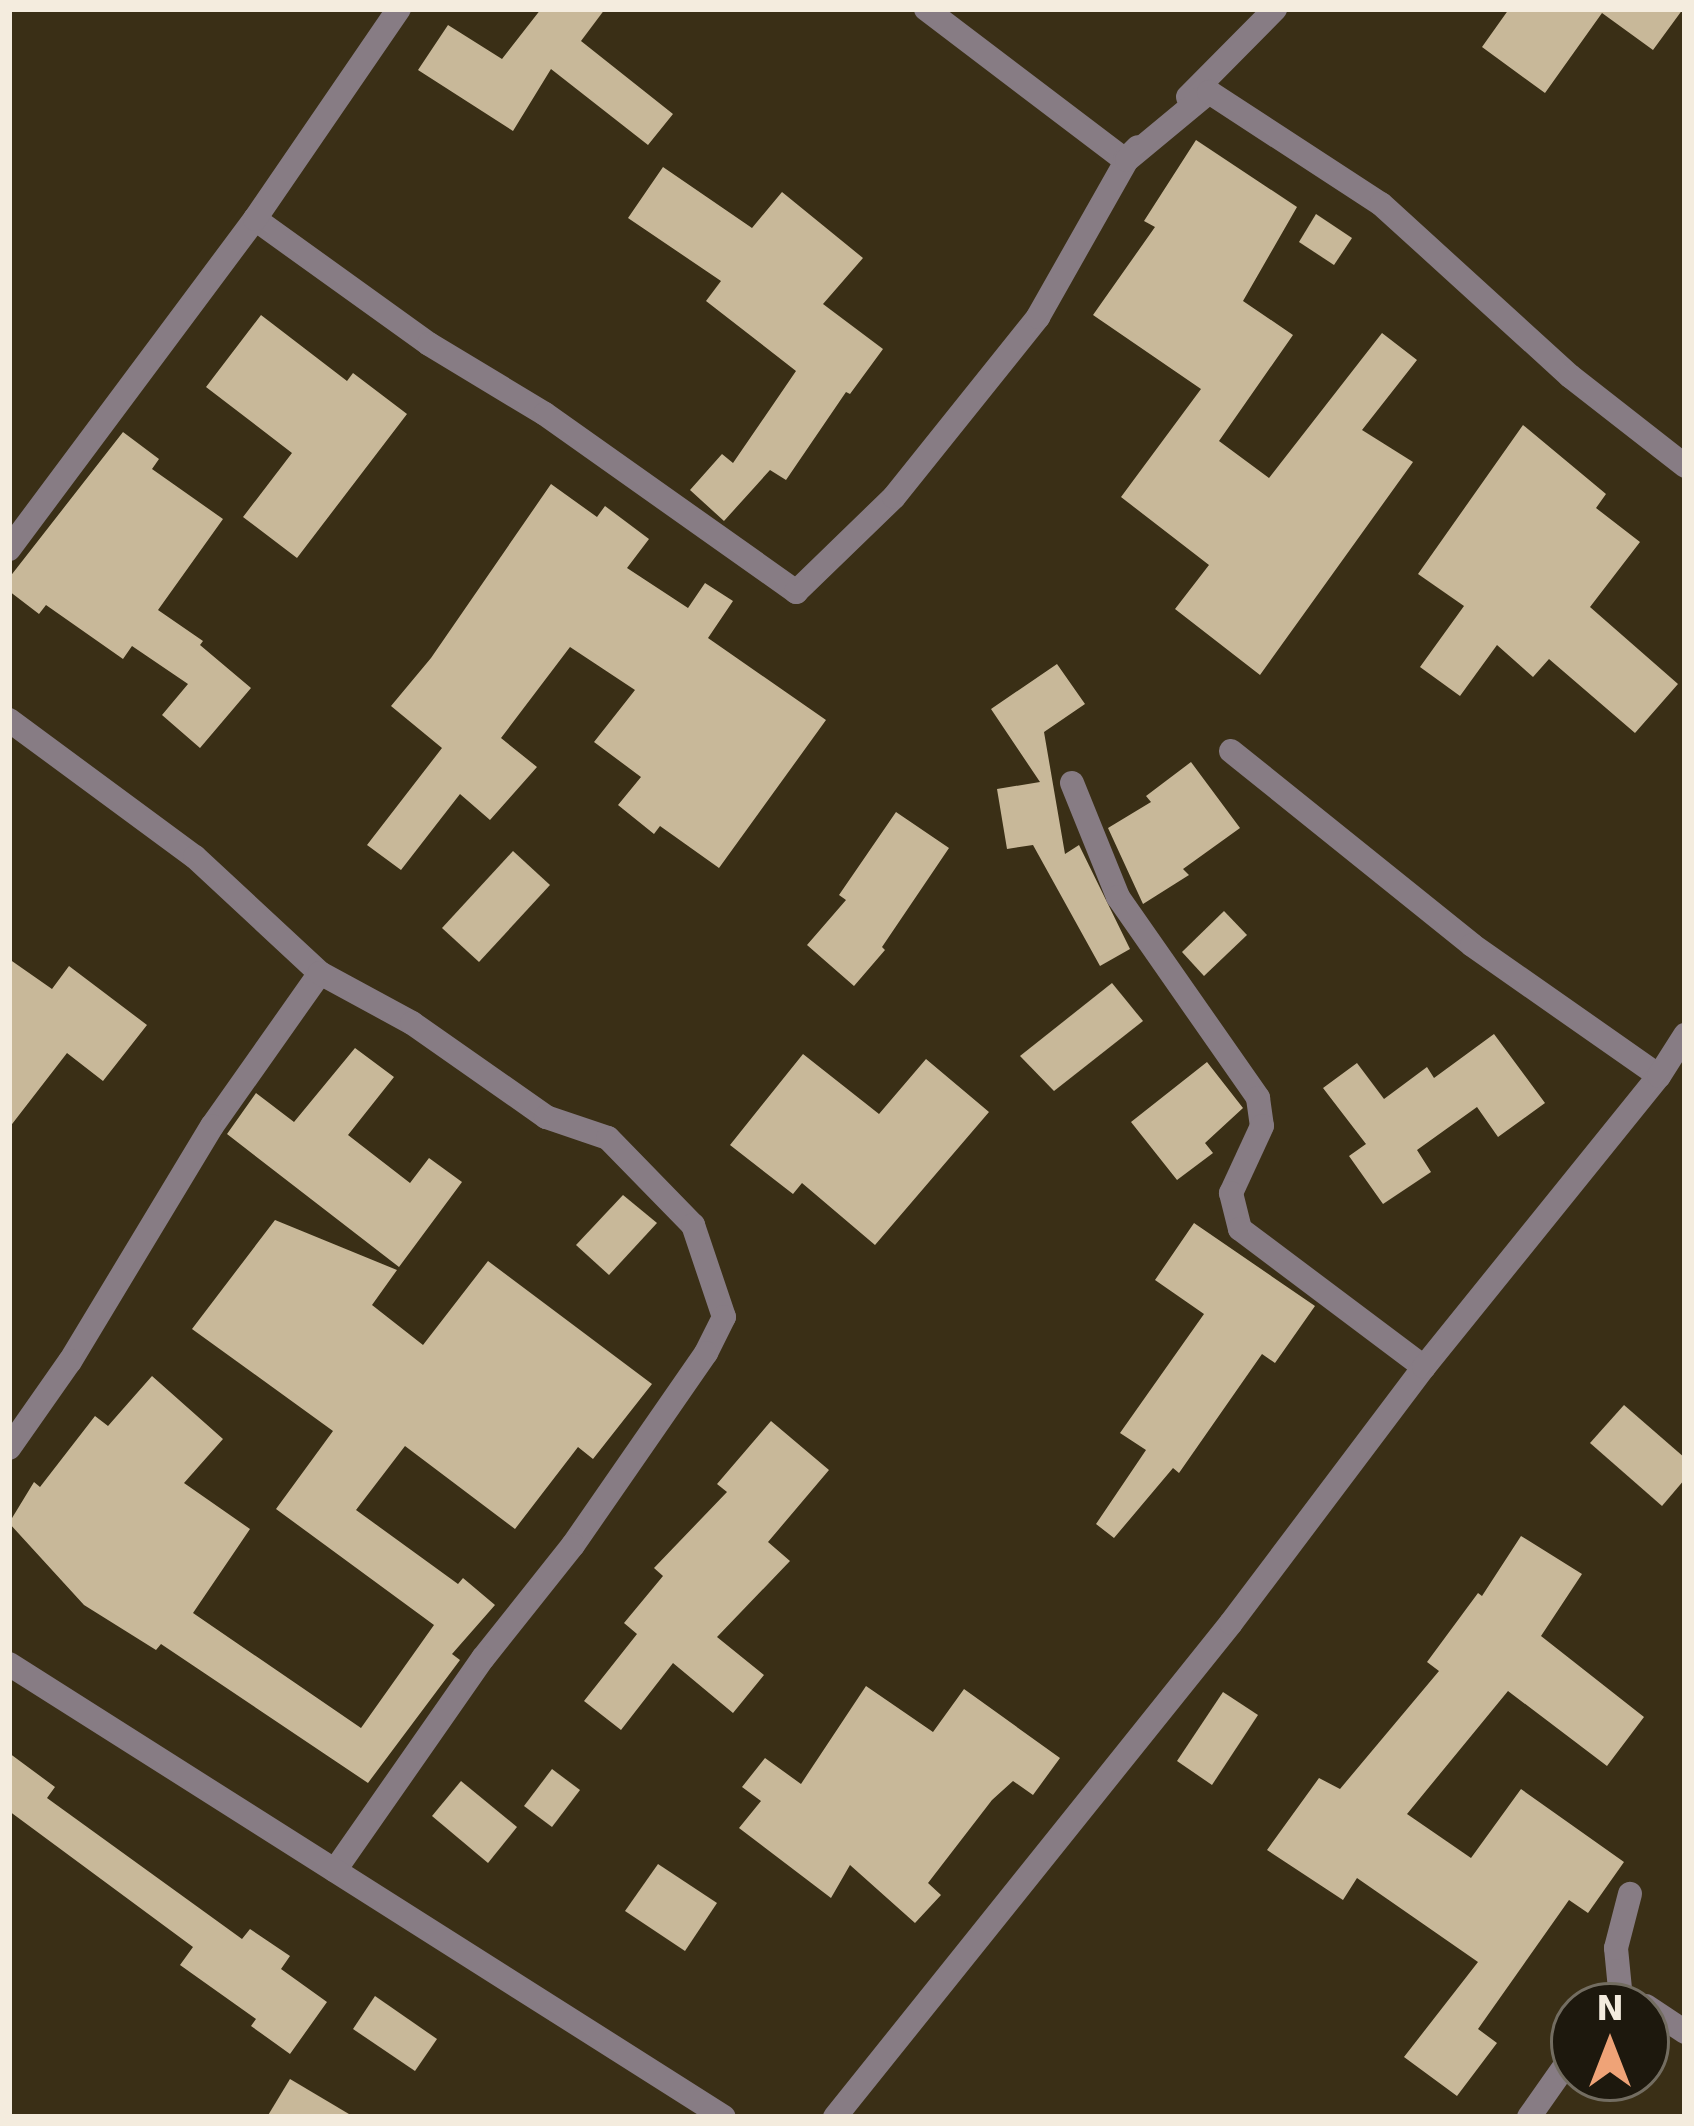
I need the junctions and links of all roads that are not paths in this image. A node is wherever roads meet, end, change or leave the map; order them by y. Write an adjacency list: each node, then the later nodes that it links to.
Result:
1 (399, 9): 4 (street)
2 (926, 9): 3 (street)
3 (1275, 9)
4 (255, 219): 5 (street); 6 (street)
5 (1685, 466)
6 (9, 549)
7 (9, 721): 10 (street)
8 (1231, 752): 12 (street)
9 (1072, 783): 13 (street)
10 (320, 973): 14 (street); 16 (street)
11 (1685, 1035): 12 (street)
12 (1659, 1076): 13 (street)
13 (1424, 1367): 21 (street)
14 (9, 1448)
15 (9, 1664): 16 (street)
16 (335, 1870): 20 (street)
17 (1630, 1894): 18 (street)
18 (1615, 1982)
19 (1550, 2087): 22 (street)
20 (724, 2117)
21 (835, 2117)
22 (1529, 2117)

